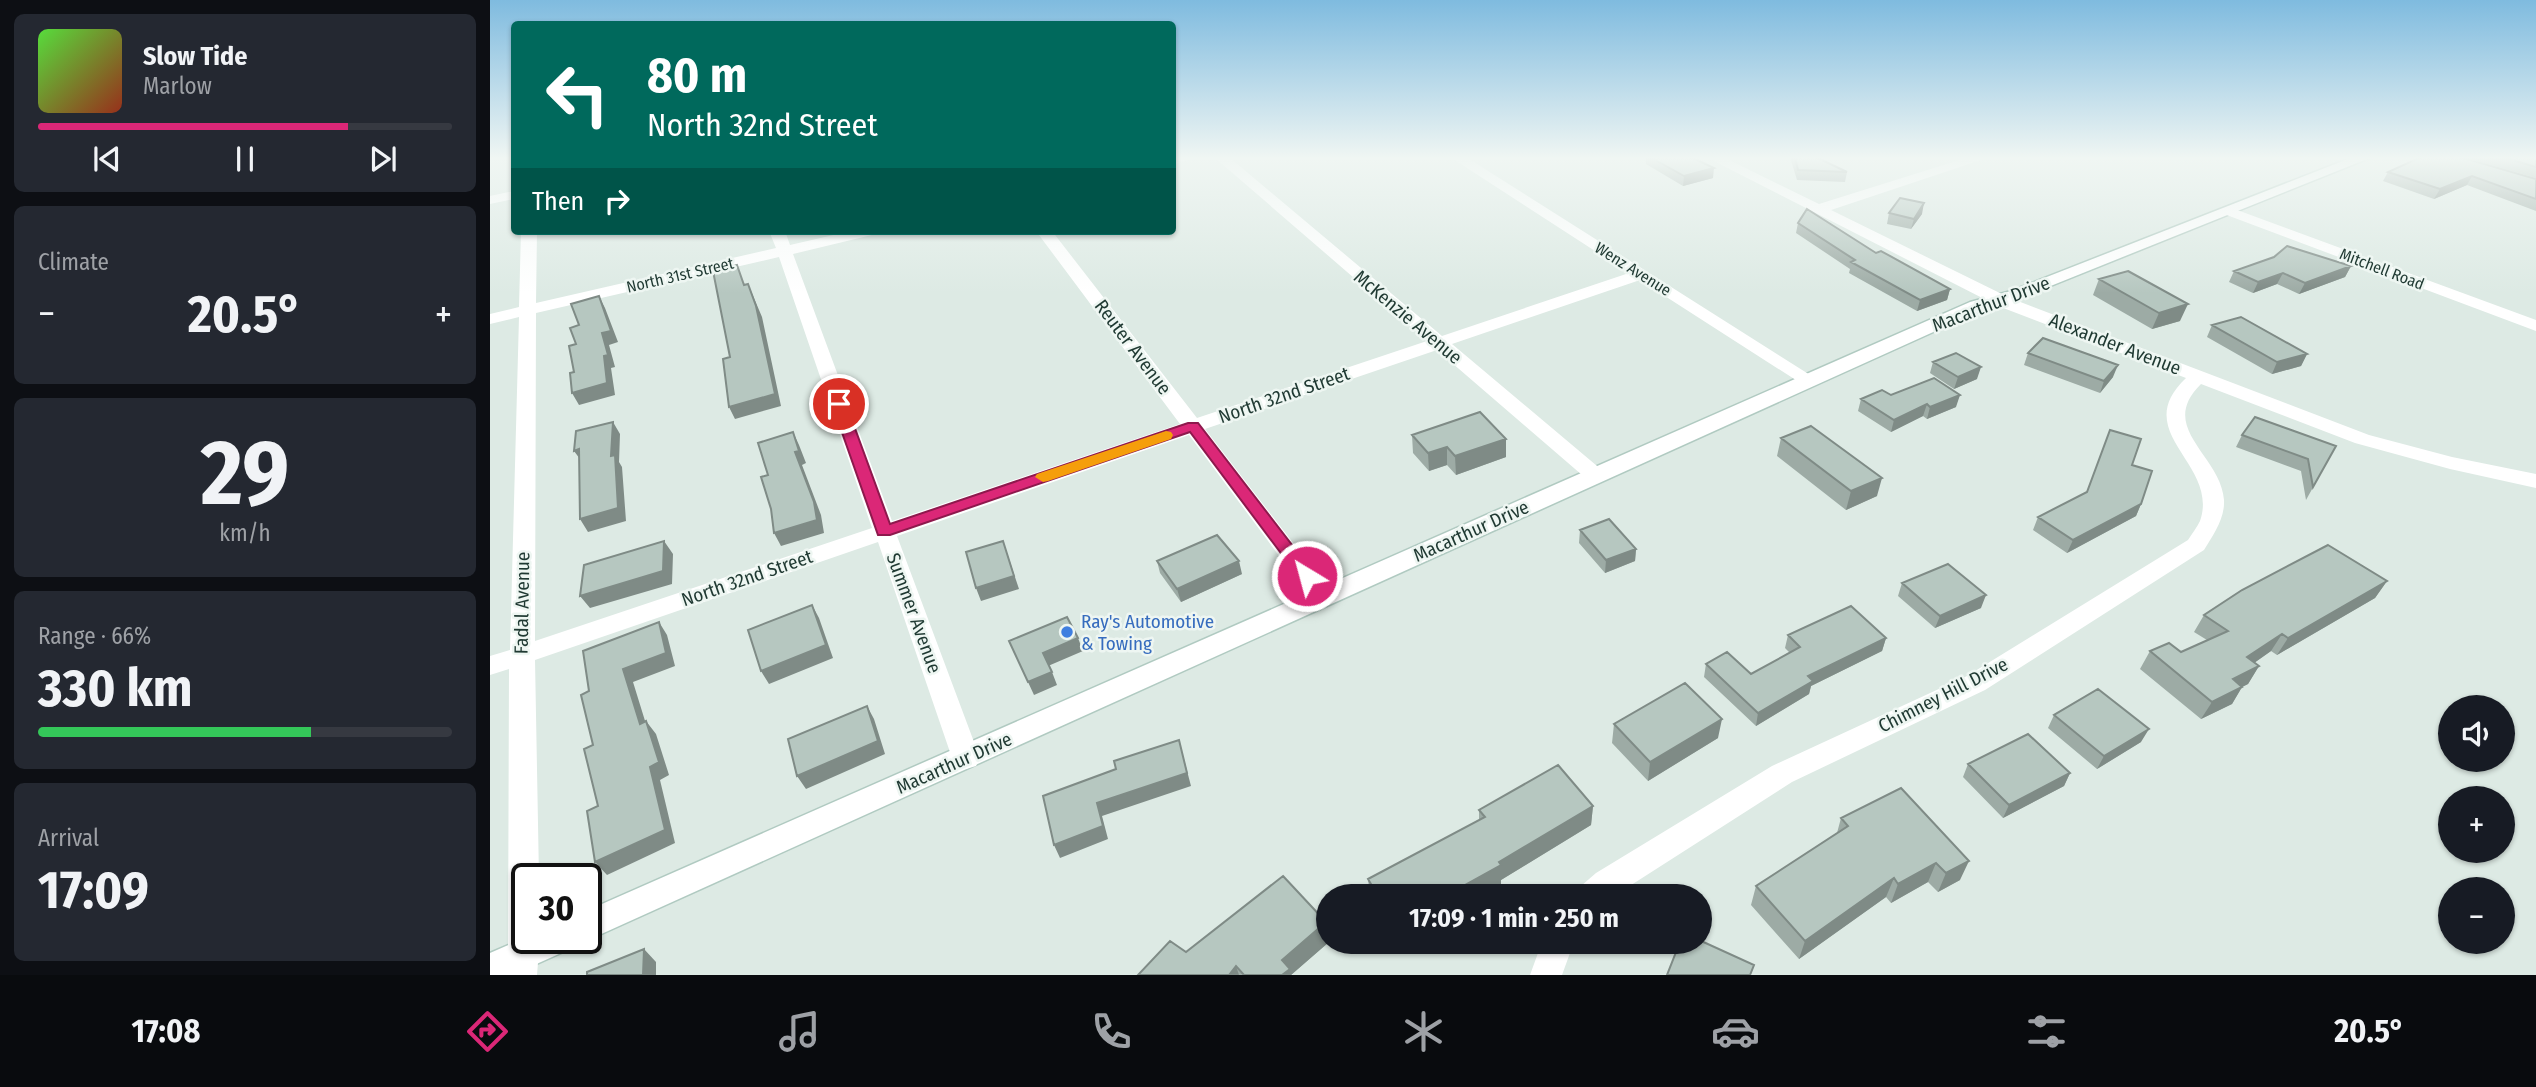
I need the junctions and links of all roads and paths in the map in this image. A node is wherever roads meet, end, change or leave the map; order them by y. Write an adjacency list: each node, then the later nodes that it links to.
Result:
1 (1274, 202): 17 (street, McKenzie Avenue)
2 (1529, 202): 12 (street, Wenz Avenue)
3 (1806, 202): 6 (street, Alexander Avenue)
4 (1840, 202): 6 (street)
5 (2250, 202): 7 (street, Macarthur Drive)
6 (1819, 209): 13 (street, Alexander Avenue)
7 (2229, 211): 13 (street, Macarthur Drive); 16 (street, Mitchell Road)
8 (529, 235): 14 (street, Fadal Avenue)
9 (835, 235): 11 (street, North 31st Street)
10 (1047, 235): 20 (street, Reuter Avenue)
11 (780, 241): 14 (street, North 31st Street); 23 (street, Summer Avenue)
12 (1641, 274): 17 (street, North 32nd Street); 19 (street, Wenz Avenue)
13 (2000, 299): 18 (street, Alexander Avenue); 19 (street, Macarthur Drive)
14 (527, 311): 15 (street, North 31st Street); 25 (street, Fadal Avenue)
15 (490, 319)
16 (2536, 326)
17 (1439, 343): 20 (street, North 32nd Street); 21 (street, McKenzie Avenue)
18 (2199, 375): 22 (street, Alexander Avenue); 28 (street, Chimney Hill Drive)
19 (1809, 380): 21 (street, Macarthur Drive)
20 (1193, 426): 23 (street, North 32nd Street); 24 (street, Reuter Avenue)
21 (1596, 476): 24 (street, Macarthur Drive)
22 (2536, 481)
23 (884, 531): 25 (street, North 32nd Street); 27 (street, Summer Avenue)
24 (1323, 598): 27 (street, Macarthur Drive)
25 (522, 656): 26 (street, North 32nd Street); 31 (street, Fadal Avenue)
26 (490, 666)
27 (966, 758): 29 (street, Macarthur Drive)
28 (1606, 884)
29 (602, 919)
30 (1554, 954): 33 (street)
31 (523, 964): 32 (street)
32 (490, 969)
33 (1546, 975)

